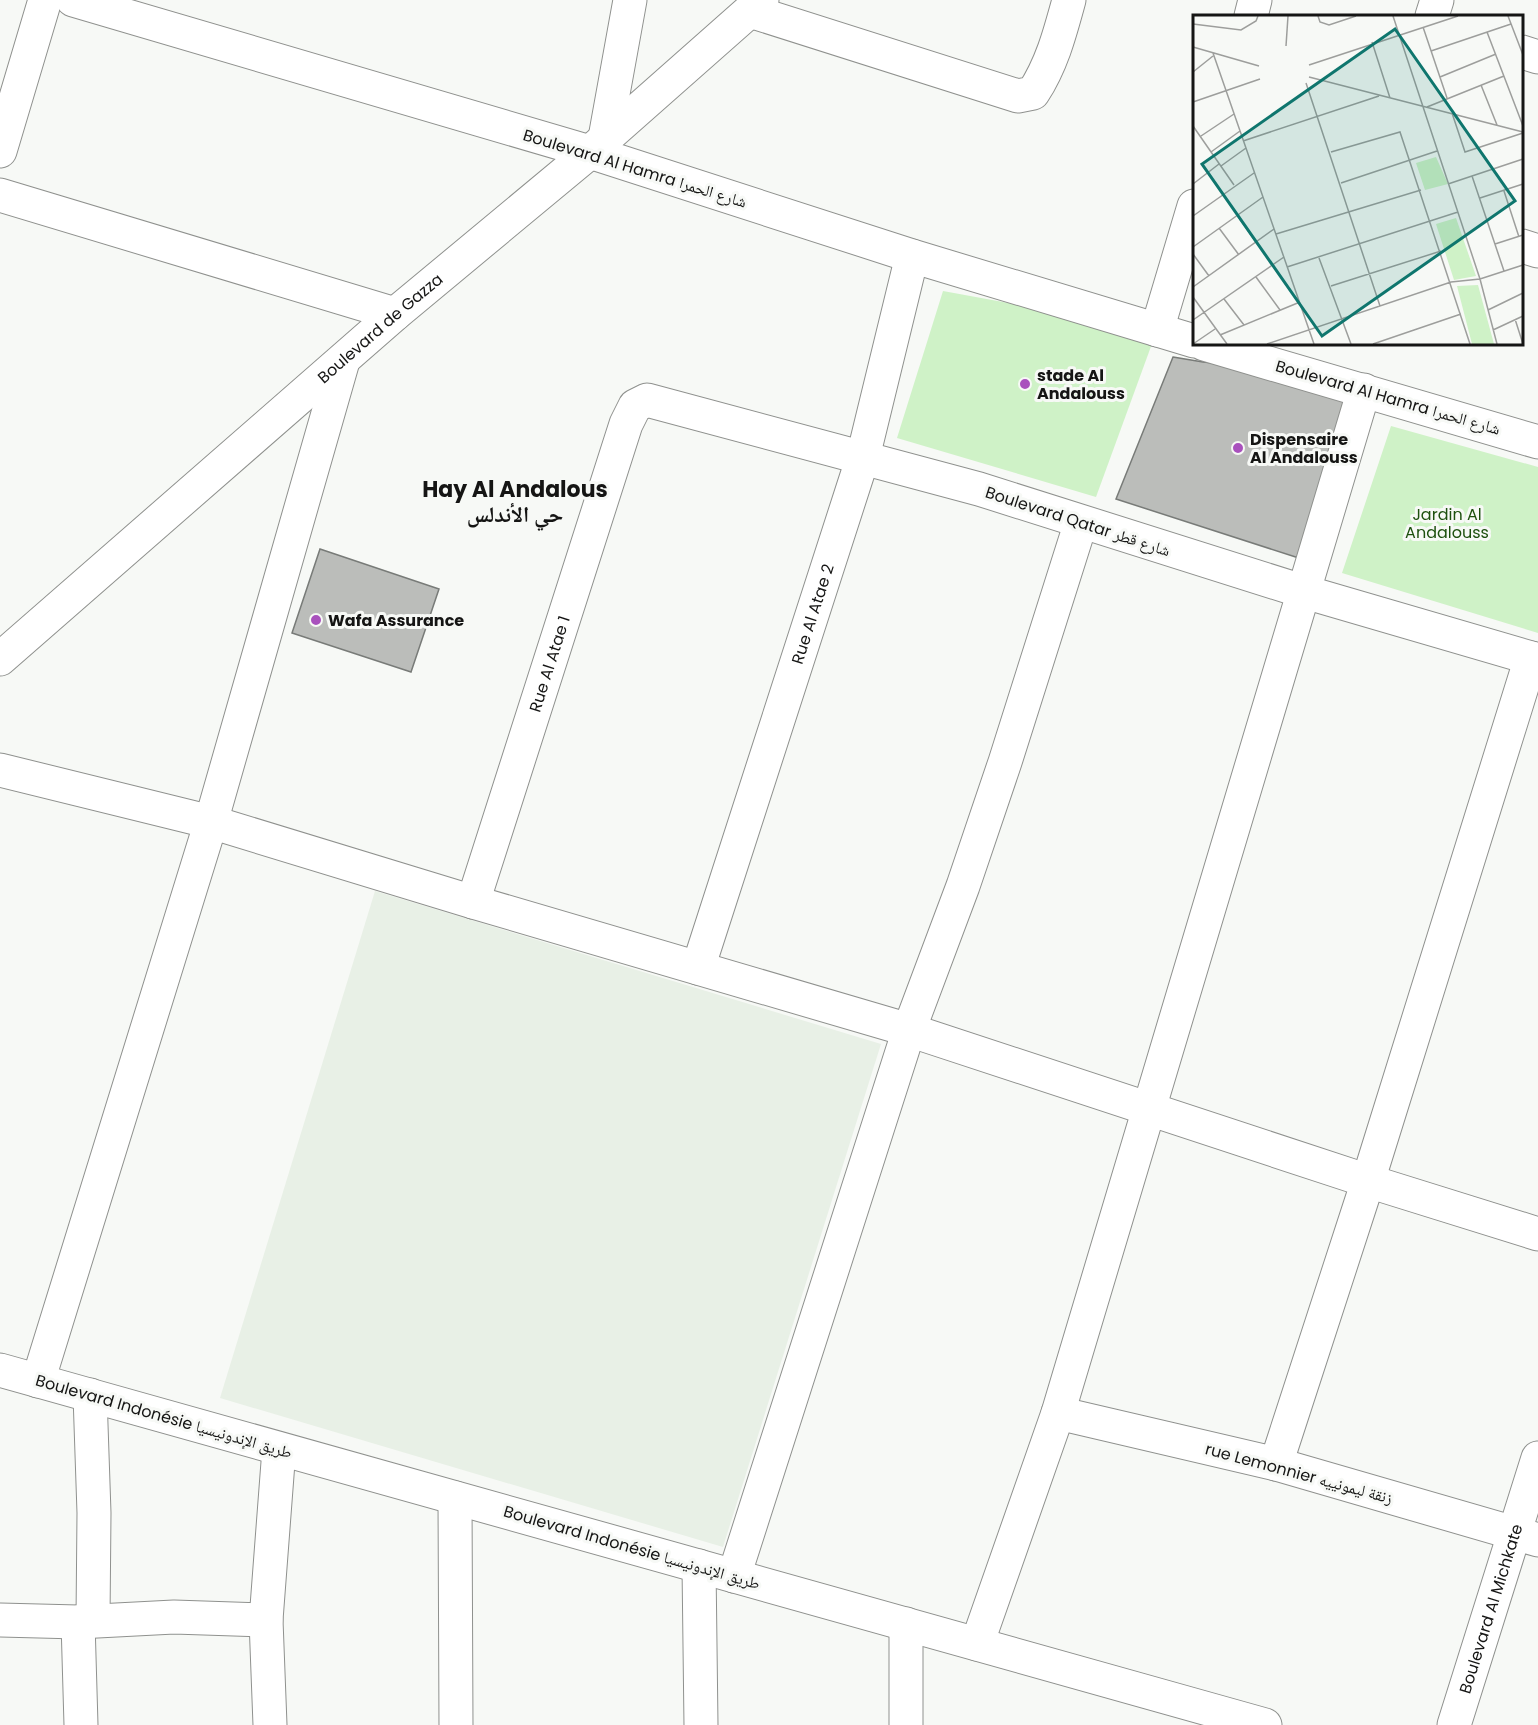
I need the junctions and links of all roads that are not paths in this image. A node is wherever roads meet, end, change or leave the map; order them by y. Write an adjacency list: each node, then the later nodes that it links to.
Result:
1 (45, 0): 13 (street)
2 (73, 0): 12 (street, Boulevard Al Hamra شارع الحمرا)
3 (630, 0): 12 (street)
4 (1069, 0): 7 (street)
5 (1255, 0): 8 (street)
6 (1437, 0): 9 (street)
7 (756, 5): 12 (street, Boulevard de Gazza)
8 (1251, 15)
9 (1432, 15)
10 (1523, 53): 11 (street)
11 (1538, 57)
12 (598, 145): 18 (street, Boulevard Al Hamra شارع الحمرا); 19 (street, Boulevard de Gazza)
13 (0, 151)
14 (0, 195): 19 (street)
15 (1193, 209): 20 (street)
16 (1523, 247): 17 (street)
17 (1538, 251)
18 (912, 256): 20 (street, Boulevard Al Hamra شارع الحمرا); 27 (street, Rue Al Atae 2)
19 (395, 315): 23 (street, Boulevard de Gazza)
20 (1157, 330): 21 (street, Boulevard Al Hamra شارع الحمرا)
21 (1193, 341)
22 (1207, 345): 24 (street, Boulevard Al Hamra شارع الحمرا)
23 (343, 361): 30 (street, Boulevard de Gazza); 33 (street)
24 (1364, 390): 26 (street, Boulevard Al Hamra شارع الحمرا); 29 (street)
25 (626, 424): 27 (street, Boulevard Qatar شارع قطر); 34 (street, Rue Al Atae 1)
26 (1538, 442)
27 (862, 457): 28 (street, Boulevard Qatar شارع قطر); 35 (street, Rue Al Atae 2)
28 (1081, 522): 29 (street, Boulevard Qatar شارع قطر); 36 (street)
29 (1305, 592): 31 (street, Boulevard Qatar شارع قطر); 37 (street)
30 (0, 659)
31 (1534, 659): 38 (street)
32 (0, 770): 33 (street)
33 (211, 822): 34 (street); 41 (street)
34 (473, 902): 35 (street)
35 (698, 968): 36 (street)
36 (909, 1030): 37 (street); 50 (street)
37 (1148, 1109): 38 (street); 43 (street)
38 (1368, 1181): 39 (street); 46 (street)
39 (1538, 1234)
40 (0, 1370): 41 (street, Boulevard Indonésie طريق الإندونيسيا)
41 (38, 1381): 42 (street, Boulevard Indonésie طريق الإندونيسيا)
42 (90, 1395): 44 (street, Boulevard Indonésie طريق الإندونيسيا); 53 (street)
43 (1058, 1413): 46 (street, rue Lemonnier زنقة ليمونييه); 55 (street)
44 (279, 1449): 47 (street, Boulevard Indonésie طريق الإندونيسيا); 52 (street)
45 (1538, 1458): 48 (street, Boulevard Al Michkate)
46 (1276, 1464): 48 (street, rue Lemonnier زنقة ليمونييه)
47 (455, 1498): 49 (street, Boulevard Indonésie طريق الإندونيسيا); 59 (street)
48 (1526, 1537): 62 (street, Boulevard Al Michkate)
49 (699, 1566): 50 (street, Boulevard Indonésie طريق الإندونيسيا); 60 (street)
50 (734, 1576): 54 (street, Boulevard Indonésie طريق الإندونيسيا)
51 (0, 1620): 53 (street)
52 (266, 1620): 53 (street); 58 (street)
53 (86, 1621): 57 (street)
54 (906, 1624): 55 (street, Boulevard Indonésie طريق الإندونيسيا); 61 (street)
55 (977, 1644): 56 (street, Boulevard Indonésie طريق الإندونيسيا)
56 (1251, 1723)
57 (81, 1725)
58 (270, 1725)
59 (456, 1725)
60 (701, 1725)
61 (906, 1725)
62 (1455, 1725)

